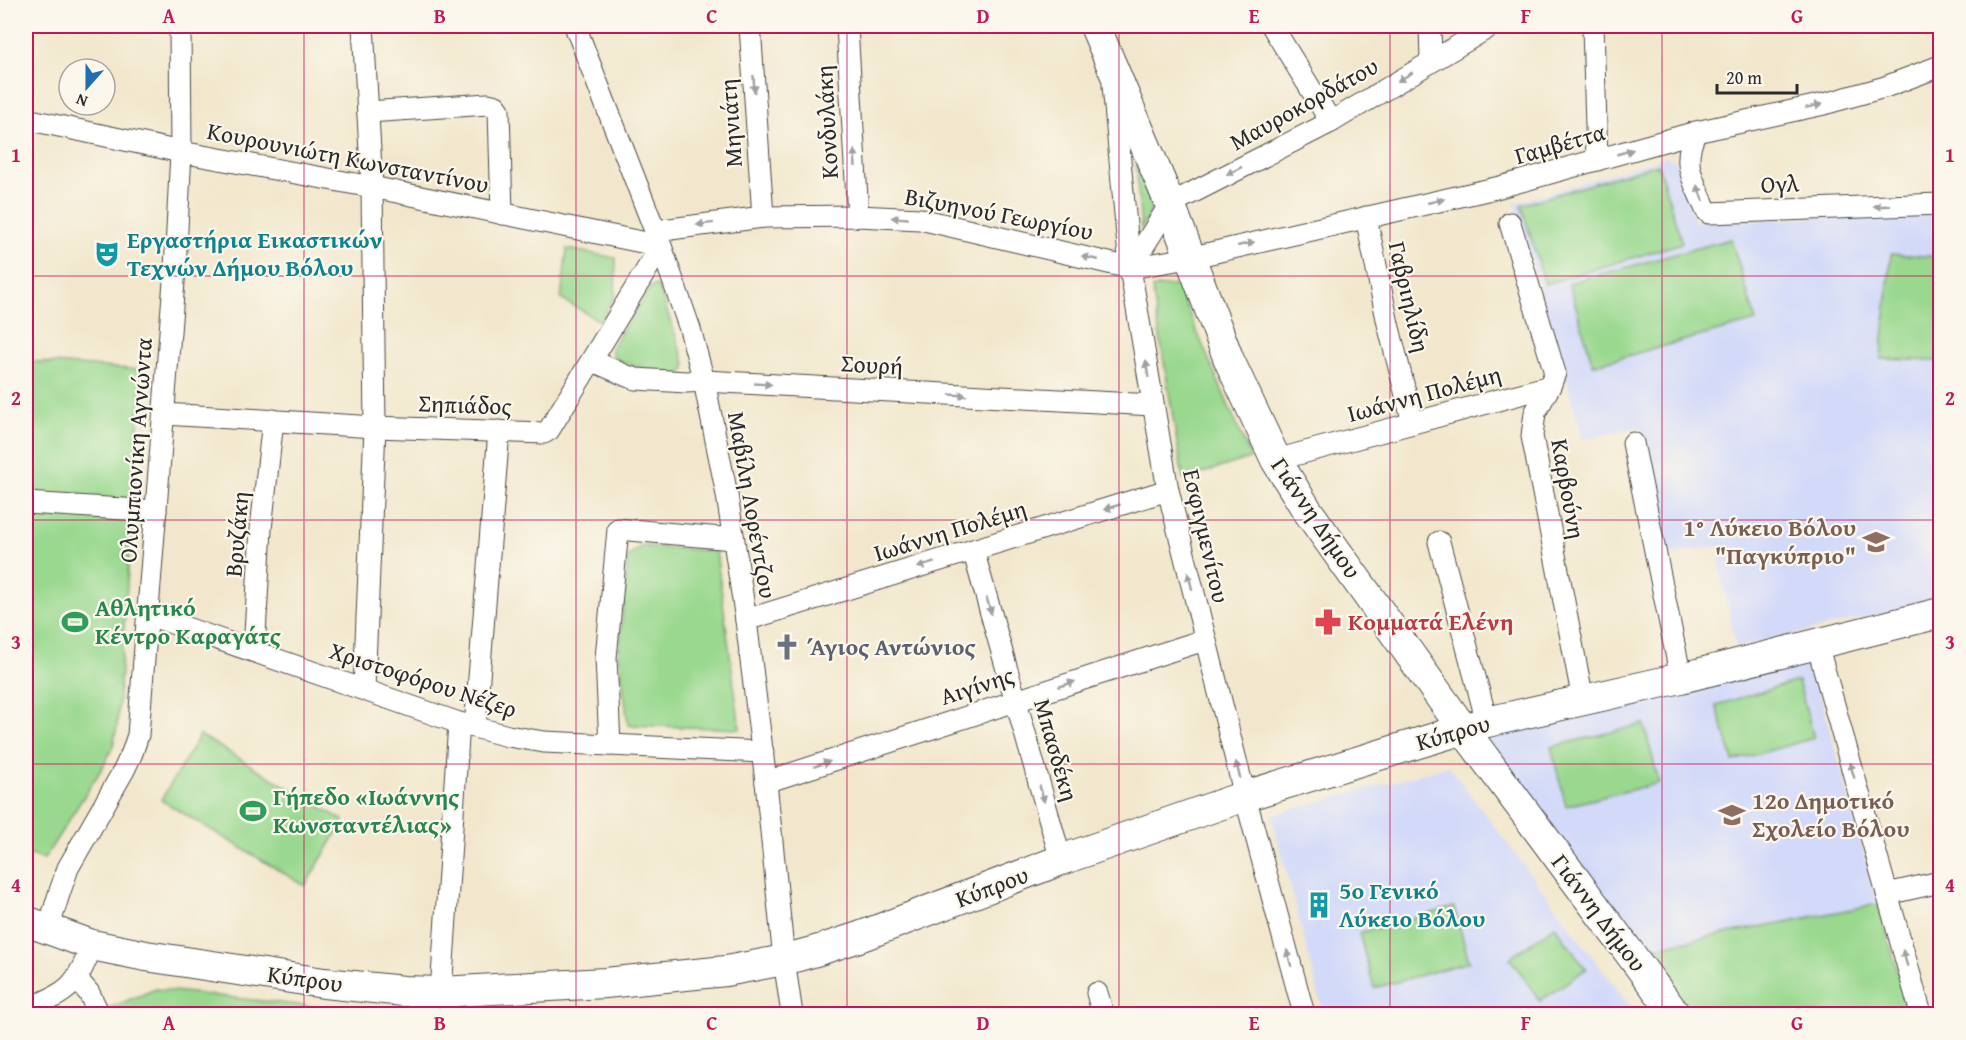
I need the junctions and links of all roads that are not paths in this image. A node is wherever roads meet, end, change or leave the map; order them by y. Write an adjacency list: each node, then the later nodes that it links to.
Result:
1 (180, 26): 18 (street, Ολυμπιονίκη Αγνώντα)
2 (363, 26): 14 (street)
3 (575, 26): 28 (street, Μαβίλη Λορέντζου)
4 (750, 26): 24 (street, Μηνιάτη, one-way to 24)
5 (847, 26): 25 (street, Κονδυλάκη, one-way to 5)
6 (1095, 26): 11 (street, Γιάννη Δήμου)
7 (1272, 26): 16 (street)
8 (1430, 26): 12 (street)
9 (1491, 26): 12 (street, Μαυροκορδάτου)
10 (1593, 26): 19 (street)
11 (1110, 60): 21 (street, Γιάννη Δήμου); 30 (street, Εσφιγμενίτου)
12 (1431, 60): 16 (street, Μαυροκορδάτου, one-way to 16)
13 (1941, 66): 17 (street, Γαμβέττα, one-way to 13)
14 (368, 112): 20 (street); 23 (street)
15 (26, 119): 18 (street, Κουρουνιώτη Κωνσταντίνου)
16 (1330, 122): 21 (street, Μαυροκορδάτου, one-way to 21)
17 (1696, 132): 19 (street, Γαμβέττα, one-way to 17); 22 (street, Ογλ, one-way to 17)
18 (181, 152): 20 (street, Κουρουνιώτη Κωνσταντίνου); 35 (street, Ολυμπιονίκη Αγνώντα)
19 (1597, 160): 26 (street, Γαμβέττα, one-way to 19)
20 (372, 187): 23 (street, Κουρουνιώτη Κωνσταντίνου); 38 (street)
21 (1170, 204): 29 (street, Γιάννη Δήμου); 30 (street)
22 (1941, 204)
23 (502, 214): 28 (street, Κουρουνιώτη Κωνσταντίνου)
24 (763, 216): 25 (street, Βιζυηνού Γεωργίου); 28 (street, Βιζυηνού Γεωργίου, one-way to 28)
25 (858, 216): 30 (street, Βιζυηνού Γεωργίου, one-way to 25)
26 (1366, 217): 29 (street, Γαμβέττα, one-way to 26); 37 (street, Γαβριηλίδη)
27 (1510, 223): 33 (street, Καρβούνη)
28 (658, 238): 31 (street, Σηπιάδος); 32 (street, Μαβίλη Λορέντζου)
29 (1189, 258): 30 (street, Βιζυηνού Γεωργίου); 41 (street, Γιάννη Δήμου)
30 (1130, 268): 34 (street, Εσφιγμενίτου, one-way to 30)
31 (592, 361): 32 (street, Σουρή); 39 (street, Σηπιάδος)
32 (704, 381): 34 (street, Σουρή, one-way to 34); 45 (street, Μαβίλη Λορέντζου)
33 (1550, 386): 37 (street, Ιωάννη Πολέμη); 57 (street, Καρβούνη)
34 (1153, 405): 42 (street, Εσφιγμενίτου)
35 (164, 414): 36 (street, Σηπιάδος); 44 (street, Ολυμπιονίκη Αγνώντα)
36 (273, 420): 38 (street, Σηπιάδος); 53 (street, Βρυζάκη)
37 (1413, 423): 41 (street, Ιωάννη Πολέμη)
38 (375, 427): 39 (street, Σηπιάδος); 55 (street)
39 (499, 431): 58 (street)
40 (1634, 443): 54 (street)
41 (1275, 460): 59 (street, Γιάννη Δήμου)
42 (1168, 490): 47 (street, Ιωάννη Πολέμη, one-way to 47); 51 (street, Εσφιγμενίτου, one-way to 42)
43 (26, 503): 44 (street)
44 (156, 511): 49 (street, Ολυμπιονίκη Αγνώντα)
45 (733, 538): 50 (street, Μαβίλη Λορέντζου); 60 (street)
46 (1439, 542): 59 (street)
47 (973, 550): 50 (street, Ιωάννη Πολέμη, one-way to 50); 56 (street, Μπασδέκη, one-way to 56)
48 (1941, 613): 52 (street, Κύπρου)
49 (149, 615): 53 (street, Χριστοφόρου Νέζερ); 67 (street, Ολυμπιονίκη Αγνώντα)
50 (746, 620): 61 (street, Μαβίλη Λορέντζου)
51 (1204, 640): 56 (street, Αιγίνης, one-way to 51); 63 (street, Εσφιγμενίτου, one-way to 51)
52 (1817, 644): 54 (street, Κύπρου); 66 (street, one-way to 52)
53 (254, 651): 55 (street, Χριστοφόρου Νέζερ)
54 (1682, 678): 57 (street, Κύπρου)
55 (364, 689): 58 (street, Χριστοφόρου Νέζερ)
56 (1016, 700): 62 (street, Αιγίνης, one-way to 56); 64 (street, Μπασδέκη, one-way to 64)
57 (1583, 700): 59 (street, Κύπρου)
58 (467, 725): 60 (street, Χριστοφόρου Νέζερ); 72 (street)
59 (1475, 725): 63 (street, Κύπρου); 78 (street, Γιάννη Δήμου)
60 (610, 745): 61 (street, Χριστοφόρου Νέζερ)
61 (763, 752): 62 (street, Μαβίλη Λορέντζου)
62 (766, 782): 69 (street, Μαβίλη Λορέντζου)
63 (1245, 796): 64 (street, Κύπρου); 77 (street, Εσφιγμενίτου, one-way to 63)
64 (1061, 860): 69 (street, Κύπρου)
65 (1941, 882): 66 (street)
66 (1887, 894): 79 (street, one-way to 66)
67 (37, 926): 68 (street, Κύπρου)
68 (92, 945): 70 (street); 72 (street, Κύπρου)
69 (784, 960): 72 (street, Κύπρου); 75 (street, Μαβίλη Λορέντζου)
70 (77, 979): 73 (street); 74 (street)
71 (1097, 993): 76 (street)
72 (445, 1003)
73 (26, 1010)
74 (99, 1014)
75 (792, 1014)
76 (1103, 1014)
77 (1304, 1014)
78 (1675, 1014)
79 (1921, 1014)

